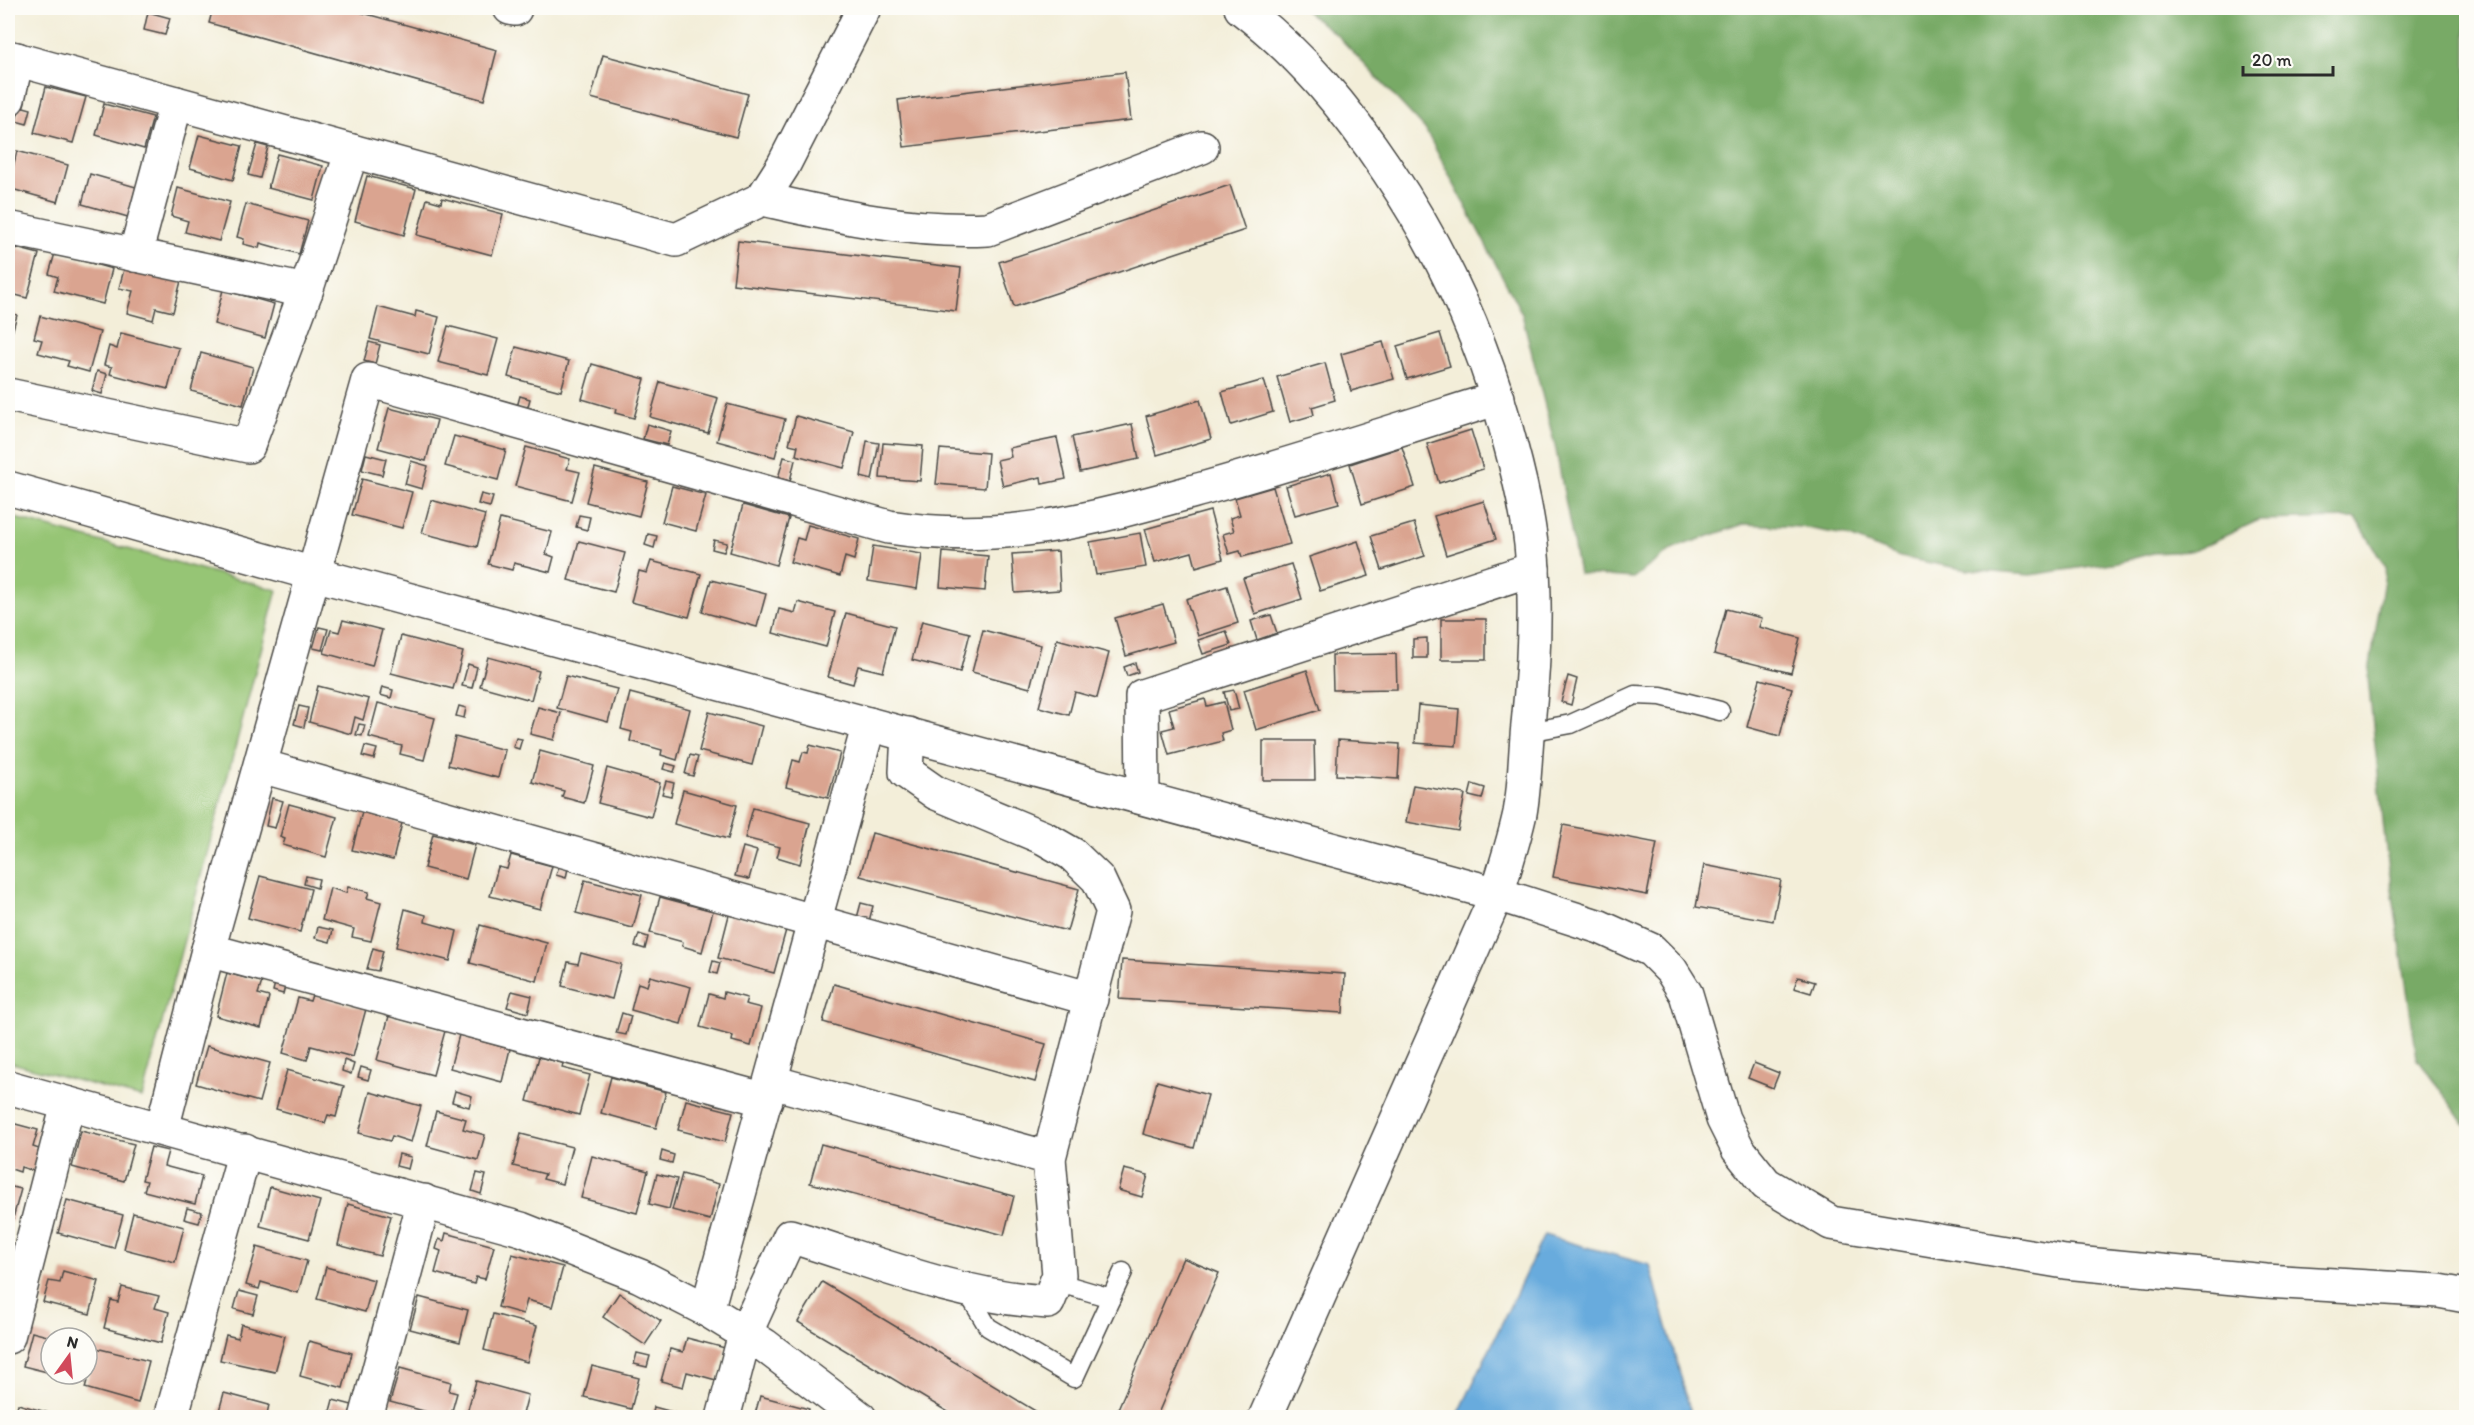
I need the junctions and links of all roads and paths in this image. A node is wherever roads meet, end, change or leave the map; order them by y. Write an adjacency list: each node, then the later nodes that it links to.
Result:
1 (864, 8): 8 (street)
2 (1241, 8): 13 (street)
3 (12, 58): 4 (street); 5 (street)
4 (8, 99)
5 (176, 103): 7 (street); 10 (street)
6 (1202, 147): 8 (street)
7 (352, 151): 8 (street); 11 (street)
8 (762, 200)
9 (8, 228): 10 (street)
10 (135, 255): 11 (street)
11 (306, 291): 12 (street)
12 (8, 395)
13 (1498, 398): 15 (street); 16 (street)
14 (8, 488): 16 (street)
15 (1533, 569): 19 (street); 22 (street)
16 (314, 574): 18 (street); 21 (street)
17 (1720, 711): 19 (lane)
18 (869, 724): 20 (street); 24 (street)
19 (1528, 732): 23 (street)
20 (908, 734): 22 (street); 26 (street)
21 (261, 766): 24 (street); 25 (street)
22 (1143, 797): 23 (street)
23 (1497, 894): 38 (street); 47 (street)
24 (816, 921): 26 (street); 28 (street)
25 (208, 950): 28 (street); 30 (street)
26 (1091, 999): 32 (street)
27 (8, 1087): 29 (street)
28 (769, 1091): 32 (street); 40 (street)
29 (68, 1104): 30 (street); 34 (street)
30 (162, 1129): 31 (street)
31 (245, 1151): 33 (street); 43 (street)
32 (1049, 1158): 36 (street)
33 (424, 1201): 40 (street); 44 (street)
34 (16, 1271): 42 (street)
35 (1123, 1272): 39 (lane)
36 (1056, 1282): 37 (street); 39 (lane)
37 (966, 1290): 39 (lane); 41 (street)
38 (2466, 1296)
39 (1111, 1298)
40 (707, 1310): 41 (street)
41 (745, 1334): 45 (street); 46 (street)
42 (8, 1337)
43 (171, 1418)
44 (366, 1418)
45 (723, 1418)
46 (860, 1418)
47 (1265, 1418)

